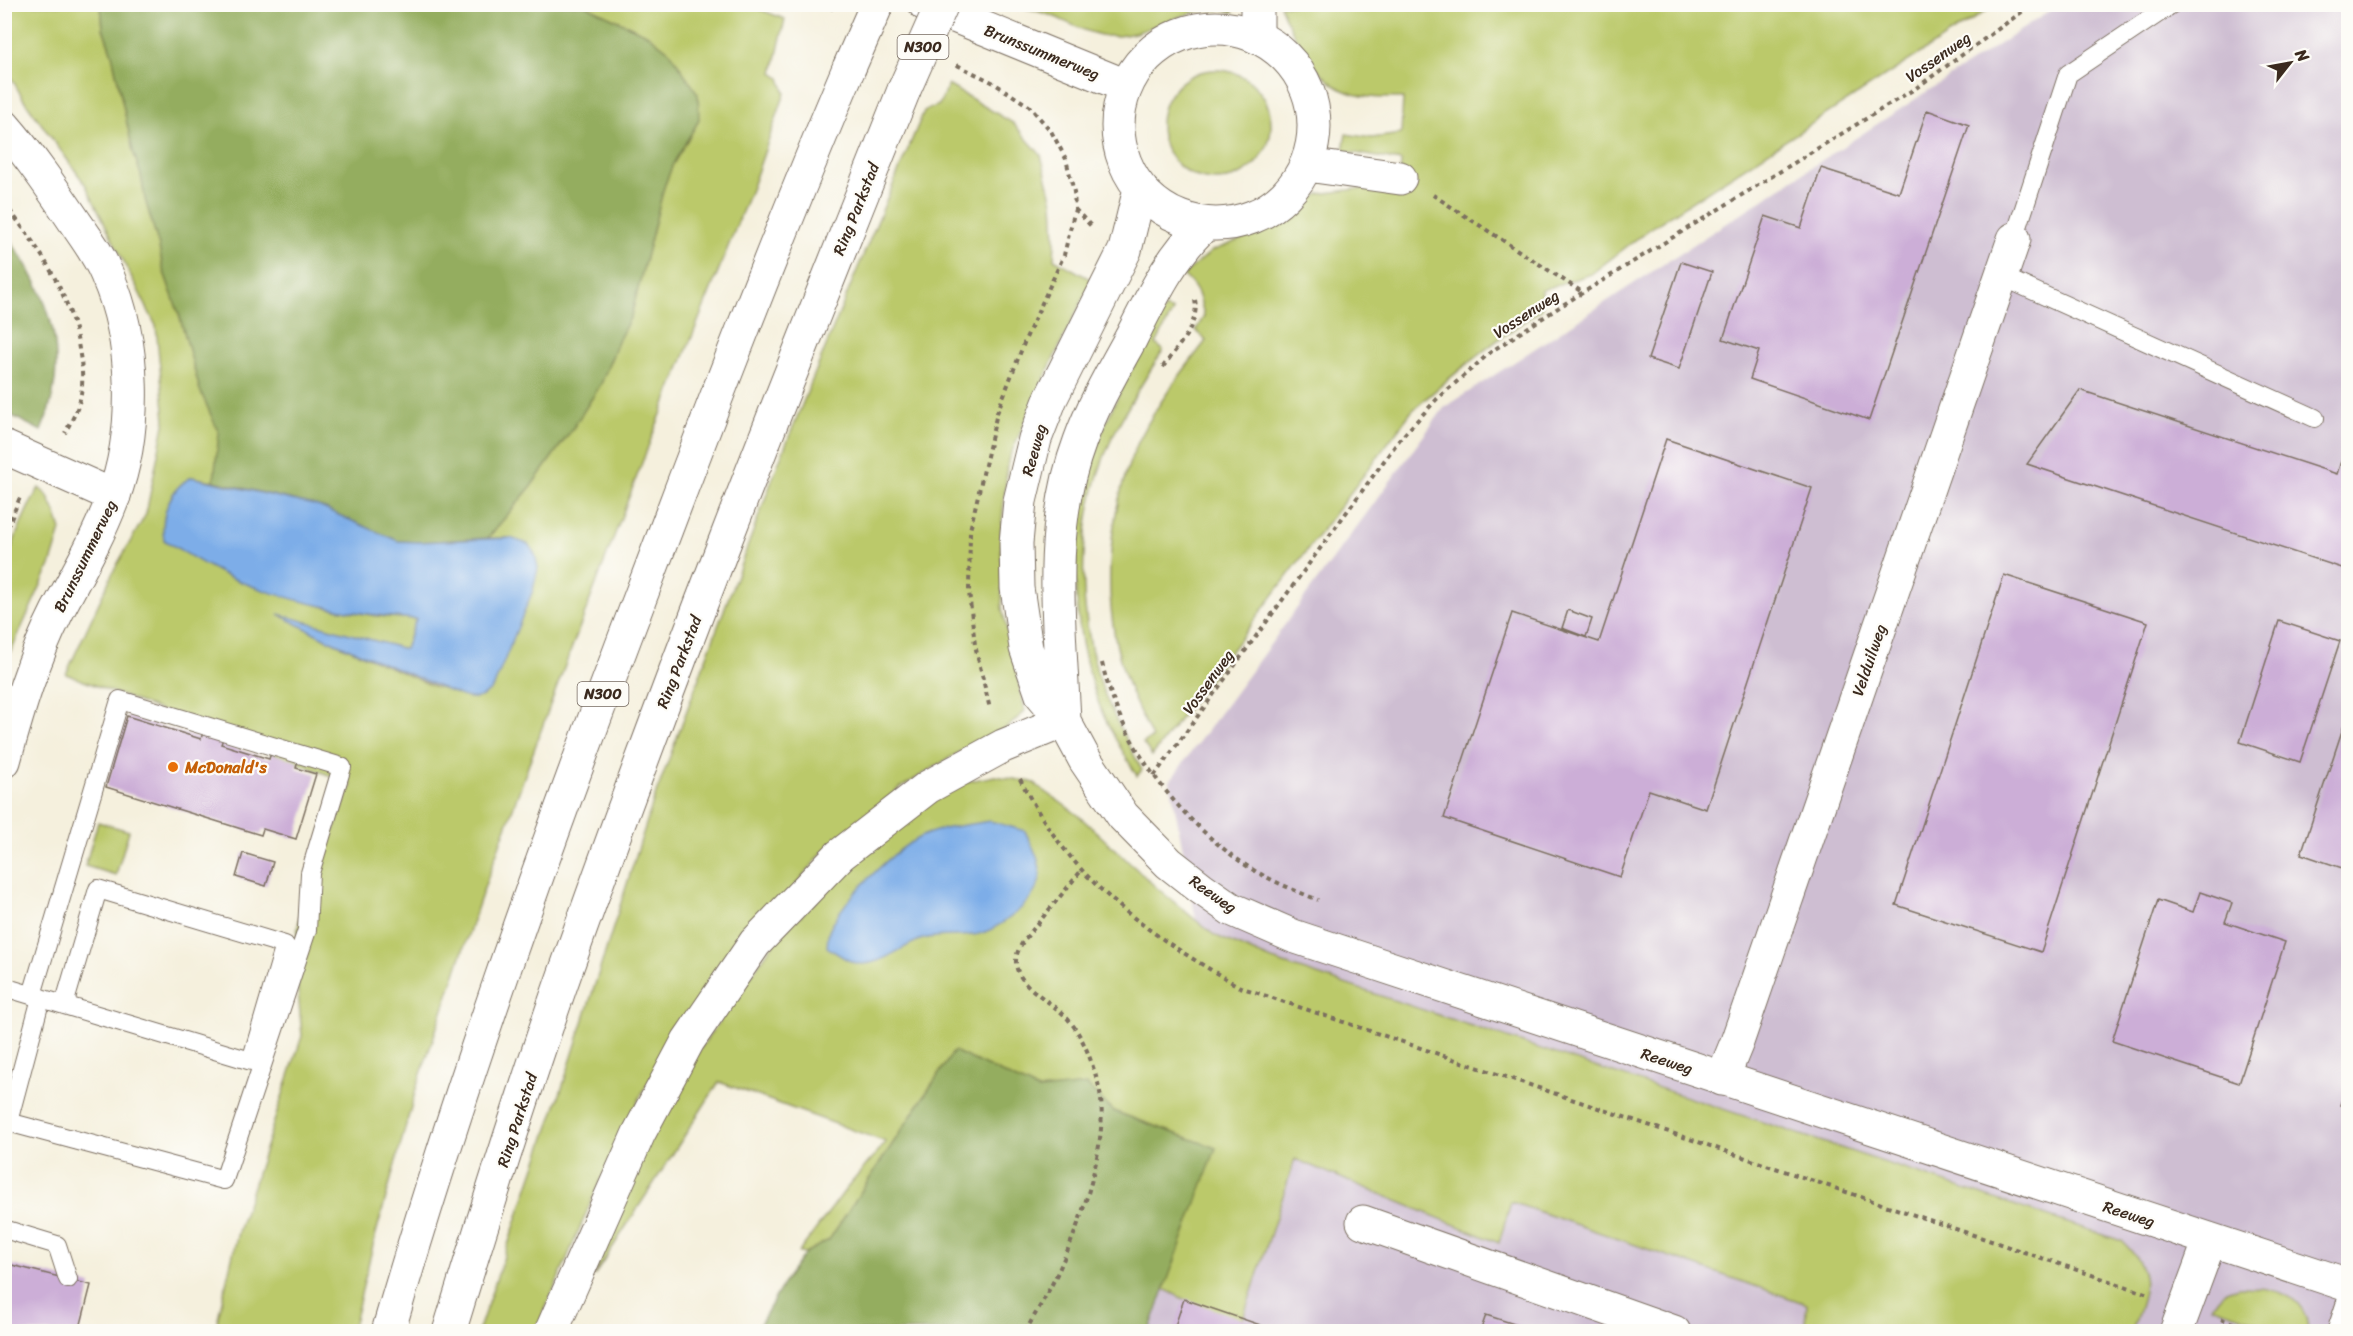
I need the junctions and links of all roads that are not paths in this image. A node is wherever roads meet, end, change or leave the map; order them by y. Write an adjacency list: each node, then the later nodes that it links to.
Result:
1 (877, 4): 31 (main road, N300, bridge)
2 (925, 4): 7 (main road, Brunssummerweg)
3 (942, 4): 32 (main road, Ring Parkstad / N300, bridge)
4 (1257, 4): 6 (main road)
5 (2172, 4): 13 (lane)
6 (1257, 37): 7 (main road); 9 (main road)
7 (1126, 86): 11 (main road)
8 (4, 126): 17 (main road, Brunssummerweg)
9 (1307, 165): 10 (main road); 12 (main road)
10 (1400, 178)
11 (1140, 189): 12 (main road); 18 (main road, Reeweg)
12 (1205, 224): 18 (main road, Reeweg)
13 (2014, 239): 14 (main road, Velduilweg)
14 (2001, 276): 15 (lane); 23 (main road, Velduilweg)
15 (2315, 418)
16 (4, 447): 17 (main road)
17 (114, 496): 19 (main road, Brunssummerweg)
18 (1064, 721): 23 (main road, Reeweg); 33 (main road)
19 (4, 761)
20 (4, 987): 21 (lane)
21 (36, 996): 21 (lane); 22 (lane)
22 (64, 1005): 22 (lane)
23 (1722, 1079): 26 (main road, Reeweg)
24 (1363, 1222): 34 (main road)
25 (4, 1229): 27 (lane)
26 (2210, 1240): 28 (main road, Reeweg); 30 (main road)
27 (68, 1280)
28 (2349, 1286)
29 (2349, 1296): 35 (lane)
30 (2181, 1319)
31 (388, 1332)
32 (449, 1332)
33 (551, 1332)
34 (1674, 1332)
35 (2336, 1332)

